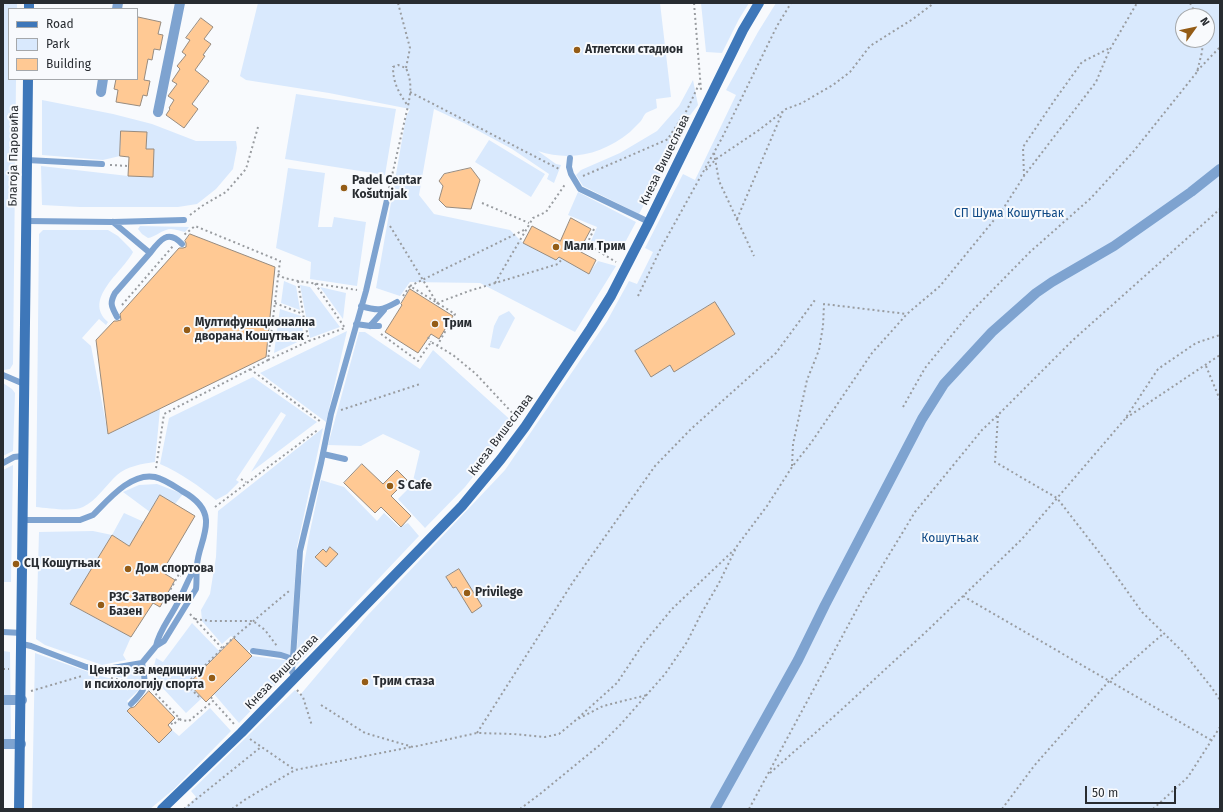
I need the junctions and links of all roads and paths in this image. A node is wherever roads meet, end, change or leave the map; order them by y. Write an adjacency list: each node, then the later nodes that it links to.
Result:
1 (180, 3): 21 (street)
2 (398, 3): 11 (path)
3 (694, 3): 15 (path)
4 (759, 3): 43 (street, Кнеза Вишеслава)
5 (791, 3): 25 (path)
6 (934, 3): 20 (path)
7 (1137, 3): 8 (path)
8 (1111, 47): 33 (path); 33 (path)
9 (1220, 47): 12 (path)
10 (1202, 48): 12 (path)
11 (406, 68): 17 (path); 19 (path)
12 (1197, 72): 87 (path)
13 (28, 80): 28 (street, Благоја Паровића)
14 (104, 80): 16 (street)
15 (701, 81): 18 (path); 24 (path)
16 (101, 92)
17 (410, 92): 19 (path); 34 (path)
18 (702, 94)
19 (408, 106): 35 (path)
20 (784, 111): 27 (path); 39 (path)
21 (158, 112)
22 (258, 127): 40 (path)
23 (682, 133): 24 (path)
24 (669, 138): 34 (path)
25 (714, 152): 27 (path); 32 (path)
26 (570, 158): 34 (lane)
27 (716, 159): 32 (path); 39 (path)
28 (27, 160): 29 (lane); 41 (street, Благоја Паровића)
29 (102, 164): 30 (path)
30 (129, 166)
31 (1220, 169): 154 (street)
32 (703, 173): 59 (path)
33 (1024, 176): 67 (path)
34 (572, 177): 43 (lane); 44 (path)
35 (387, 200): 38 (lane)
36 (482, 203): 44 (path)
37 (1220, 209): 89 (path)
38 (383, 215): 53 (path); 64 (lane)
39 (737, 219): 49 (path)
40 (184, 220): 42 (lane)
41 (26, 221): 42 (lane); 84 (street, Благоја Паровића)
42 (113, 222): 48 (lane)
43 (649, 222): 122 (street, Кнеза Вишеслава)
44 (530, 223): 45 (path)
45 (526, 229): 53 (path); 56 (path)
46 (594, 229): 51 (path)
47 (180, 242): 48 (lane); 52 (path); 68 (path)
48 (150, 253): 68 (lane)
49 (754, 256)
50 (562, 258): 56 (path)
51 (620, 265)
52 (278, 274): 54 (path); 62 (path)
53 (423, 280): 57 (path); 63 (path)
54 (298, 281): 55 (path); 66 (path)
55 (314, 282): 58 (path); 76 (path)
56 (495, 283): 63 (path)
57 (410, 286): 61 (path); 63 (path)
58 (349, 288)
59 (638, 296)
60 (815, 300): 141 (path)
61 (397, 302): 65 (lane)
62 (275, 303): 66 (path); 70 (path)
63 (437, 303): 78 (path)
64 (361, 306): 65 (lane); 71 (lane)
65 (384, 310): 72 (lane)
66 (303, 314): 76 (path)
67 (907, 314): 96 (path); 96 (path)
68 (116, 315)
69 (270, 319): 70 (path)
70 (273, 320): 80 (path)
71 (356, 324): 72 (lane); 88 (lane)
72 (370, 326): 73 (lane); 77 (path)
73 (379, 326)
74 (1220, 335): 90 (path)
75 (428, 337): 77 (path)
76 (309, 341): 80 (path)
77 (431, 342): 78 (path)
78 (437, 346): 91 (path)
79 (1220, 355): 81 (path)
80 (268, 360): 82 (path)
81 (1206, 365): 86 (path); 90 (path)
82 (250, 369): 97 (path); 99 (path)
83 (3, 375): 84 (lane)
84 (24, 384): 93 (street, Благоја Паровића)
85 (420, 384): 88 (path)
86 (1220, 400)
87 (903, 406)
88 (331, 414): 92 (lane)
89 (998, 415): 100 (path); 148 (path)
90 (1125, 419): 100 (path)
91 (522, 422)
92 (323, 454): 94 (lane); 105 (lane)
93 (23, 456): 95 (lane); 102 (street, Благоја Паровића)
94 (345, 459)
95 (3, 463)
96 (792, 467): 103 (path)
97 (156, 468)
98 (241, 479): 99 (path)
99 (246, 482): 101 (path)
100 (1057, 498): 106 (path); 112 (path)
101 (214, 507)
102 (22, 520): 104 (lane); 111 (street, Благоја Паровића)
103 (737, 546): 126 (path); 136 (path)
104 (196, 564): 114 (lane); 114 (lane)
105 (298, 584): 109 (path); 118 (lane)
106 (963, 596): 123 (path); 148 (path)
107 (190, 613): 108 (path)
108 (195, 619): 109 (path); 115 (path)
109 (251, 622): 115 (path); 117 (path)
110 (3, 632): 111 (lane)
111 (22, 633): 113 (street, Благоја Паровића)
112 (1164, 633): 123 (path); 131 (path)
113 (22, 644): 120 (lane); 130 (street, Благоја Паровића)
114 (156, 646): 119 (lane)
115 (222, 648): 127 (path)
116 (253, 651): 117 (lane)
117 (285, 656): 118 (lane)
118 (293, 659): 122 (lane)
119 (142, 663): 120 (lane); 124 (lane)
120 (101, 670): 125 (path)
121 (106, 676): 124 (path)
122 (294, 681): 138 (path); 140 (street, Кнеза Вишеслава)
123 (1109, 681): 142 (path); 156 (path)
124 (146, 685): 133 (lane); 135 (path)
125 (31, 691)
126 (647, 695): 136 (path); 153 (path)
127 (199, 697)
128 (211, 697): 132 (path)
129 (3, 700): 130 (street)
130 (22, 700): 144 (street, Благоја Паровића)
131 (1220, 700)
132 (213, 701): 135 (path); 140 (path)
133 (130, 704)
134 (321, 705): 146 (path)
135 (180, 718): 137 (path)
136 (576, 720): 141 (path)
137 (171, 723)
138 (312, 726)
139 (1220, 727): 142 (path)
140 (241, 733): 145 (path); 150 (street, Кнеза Вишеслава)
141 (477, 733): 146 (path)
142 (1211, 740): 157 (path)
143 (3, 744): 144 (street)
144 (21, 744): 149 (street, Благоја Паровића)
145 (261, 747): 147 (path); 151 (path)
146 (413, 747): 147 (path)
147 (295, 770): 152 (path)
148 (769, 774): 155 (path)
149 (19, 809)
150 (162, 809)
151 (184, 809)
152 (232, 809)
153 (520, 809)
154 (715, 809)
155 (749, 809)
156 (1002, 809)
157 (1153, 809)

